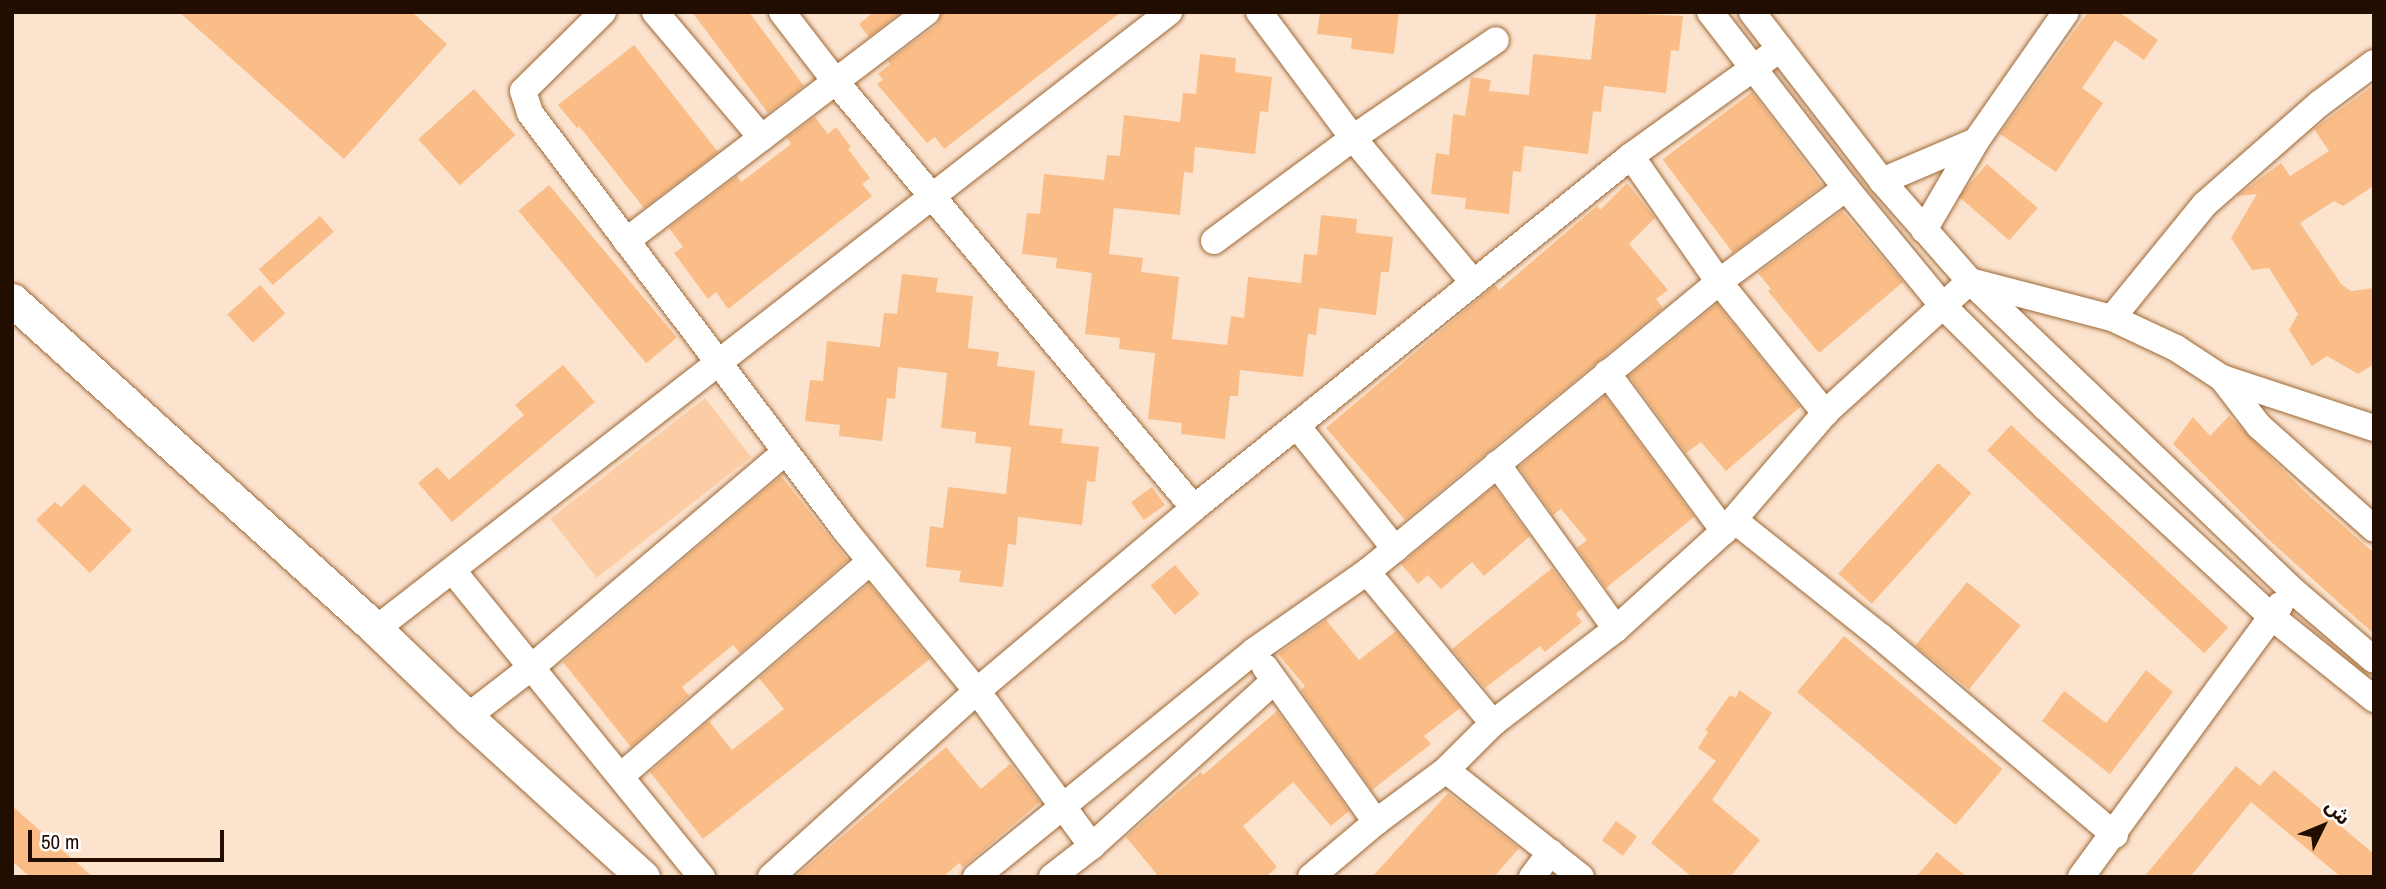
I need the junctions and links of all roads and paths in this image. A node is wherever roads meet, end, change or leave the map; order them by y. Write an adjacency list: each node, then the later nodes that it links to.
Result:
1 (603, 12): 23 (street)
2 (654, 12): 15 (street)
3 (782, 12): 14 (street)
4 (927, 12): 14 (street)
5 (1169, 12): 21 (street)
6 (1259, 12): 16 (street)
7 (1710, 12): 13 (street)
8 (1752, 12): 11 (street)
9 (2066, 12): 17 (street)
10 (1496, 40): 16 (street)
11 (1780, 49): 13 (street); 19 (street)
12 (2374, 63): 30 (street)
13 (1752, 69): 18 (street); 20 (street)
14 (836, 82): 15 (street); 21 (street)
15 (762, 138): 23 (street)
16 (1353, 138): 24 (street); 26 (street)
17 (1976, 141): 19 (street); 22 (street)
18 (1631, 156): 26 (street); 27 (street)
19 (1882, 181): 22 (street)
20 (1846, 188): 27 (street); 29 (street)
21 (931, 195): 31 (street); 39 (street)
22 (1924, 230): 25 (street)
23 (626, 241): 31 (street)
24 (1214, 242)
25 (1970, 281): 29 (street); 30 (street); 46 (street)
26 (1473, 282): 35 (street)
27 (1719, 282): 32 (street); 34 (street)
28 (12, 300): 48 (main road)
29 (1942, 305): 34 (street); 47 (street)
30 (2112, 318): 33 (street)
31 (718, 363): 37 (street); 44 (street)
32 (1606, 373): 38 (street); 40 (street)
33 (2222, 378): 36 (street); 41 (street)
34 (1825, 413): 40 (street)
35 (1298, 427): 39 (street); 42 (street)
36 (2374, 428)
37 (785, 452): 43 (street); 52 (street)
38 (1497, 464): 42 (street); 49 (street)
39 (1194, 508): 54 (street)
40 (1729, 526): 49 (street); 62 (street)
41 (2374, 529)
42 (1395, 549): 45 (street)
43 (870, 562): 54 (street); 59 (street)
44 (453, 572): 48 (street); 52 (street)
45 (1367, 572): 50 (street); 57 (street)
46 (2291, 589): 47 (street); 51 (street)
47 (2272, 617): 55 (street); 62 (street)
48 (376, 629): 56 (main road)
49 (1616, 629): 57 (street)
50 (1254, 651): 53 (street); 60 (street)
51 (2374, 660)
52 (533, 666): 56 (street); 59 (street)
53 (1275, 681): 61 (street); 63 (street)
54 (977, 691): 60 (street); 69 (street)
55 (2374, 699)
56 (467, 717): 67 (main road)
57 (1493, 723): 58 (street)
58 (1446, 770): 61 (street); 64 (street)
59 (621, 776): 68 (street)
60 (1062, 810): 63 (street); 70 (street)
61 (1376, 822): 65 (street)
62 (2115, 835): 73 (street)
63 (1092, 846): 66 (street)
64 (1551, 852): 71 (street); 72 (street)
65 (1330, 872)
66 (1062, 874)
67 (643, 877)
68 (702, 877)
69 (771, 877)
70 (976, 877)
71 (1532, 877)
72 (1581, 877)
73 (2081, 877)

